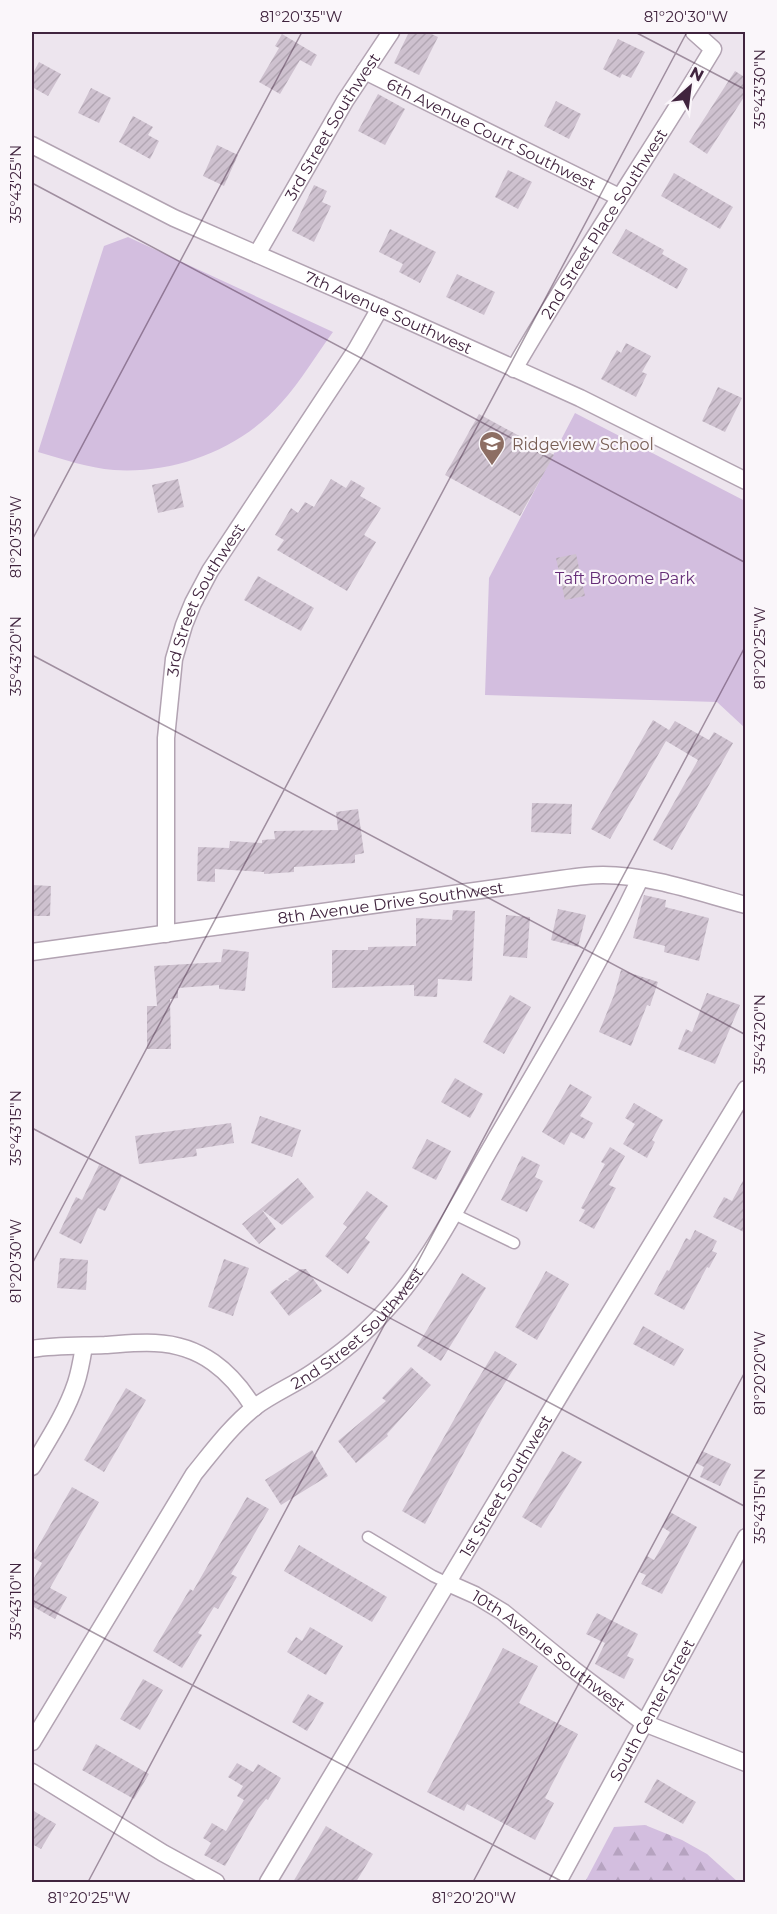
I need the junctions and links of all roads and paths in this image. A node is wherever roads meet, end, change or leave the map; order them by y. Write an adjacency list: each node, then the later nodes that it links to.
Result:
1 (391, 32): 3 (street, 3rd Street Southwest)
2 (694, 32): 5 (street, 2nd Street Place Southwest)
3 (365, 71): 5 (street, 6th Avenue Court Southwest); 6 (street, 3rd Street Southwest)
4 (32, 145): 6 (street, 7th Avenue Southwest)
5 (619, 197): 8 (street, 2nd Street Place Southwest)
6 (257, 254): 7 (street, 7th Avenue Southwest)
7 (380, 308): 8 (street, 7th Avenue Southwest); 12 (street, 3rd Street Southwest)
8 (514, 369): 9 (street, 7th Avenue Southwest)
9 (746, 481)
10 (640, 879): 11 (street, 8th Avenue Drive Southwest); 12 (street, 8th Avenue Drive Southwest); 15 (street, 2nd Street Southwest)
11 (746, 905)
12 (166, 934): 13 (street, 8th Avenue Drive Southwest)
13 (32, 952)
14 (746, 1089): 23 (street, 1st Street Southwest)
15 (454, 1214): 16 (lane); 19 (street, 2nd Street Southwest)
16 (514, 1243)
17 (84, 1346): 18 (street); 19 (street); 20 (street)
18 (32, 1349)
19 (254, 1408): 25 (street, 2nd Street Southwest)
20 (32, 1467)
21 (368, 1537): 23 (lane)
22 (746, 1537): 24 (street, South Center Street)
23 (448, 1583): 24 (street, 10th Avenue Southwest); 29 (street, 1st Street Southwest)
24 (644, 1723): 26 (street, 10th Avenue Southwest); 30 (street, South Center Street)
25 (32, 1742)
26 (746, 1763)
27 (32, 1772): 28 (street)
28 (216, 1882)
29 (268, 1882)
30 (558, 1882)

